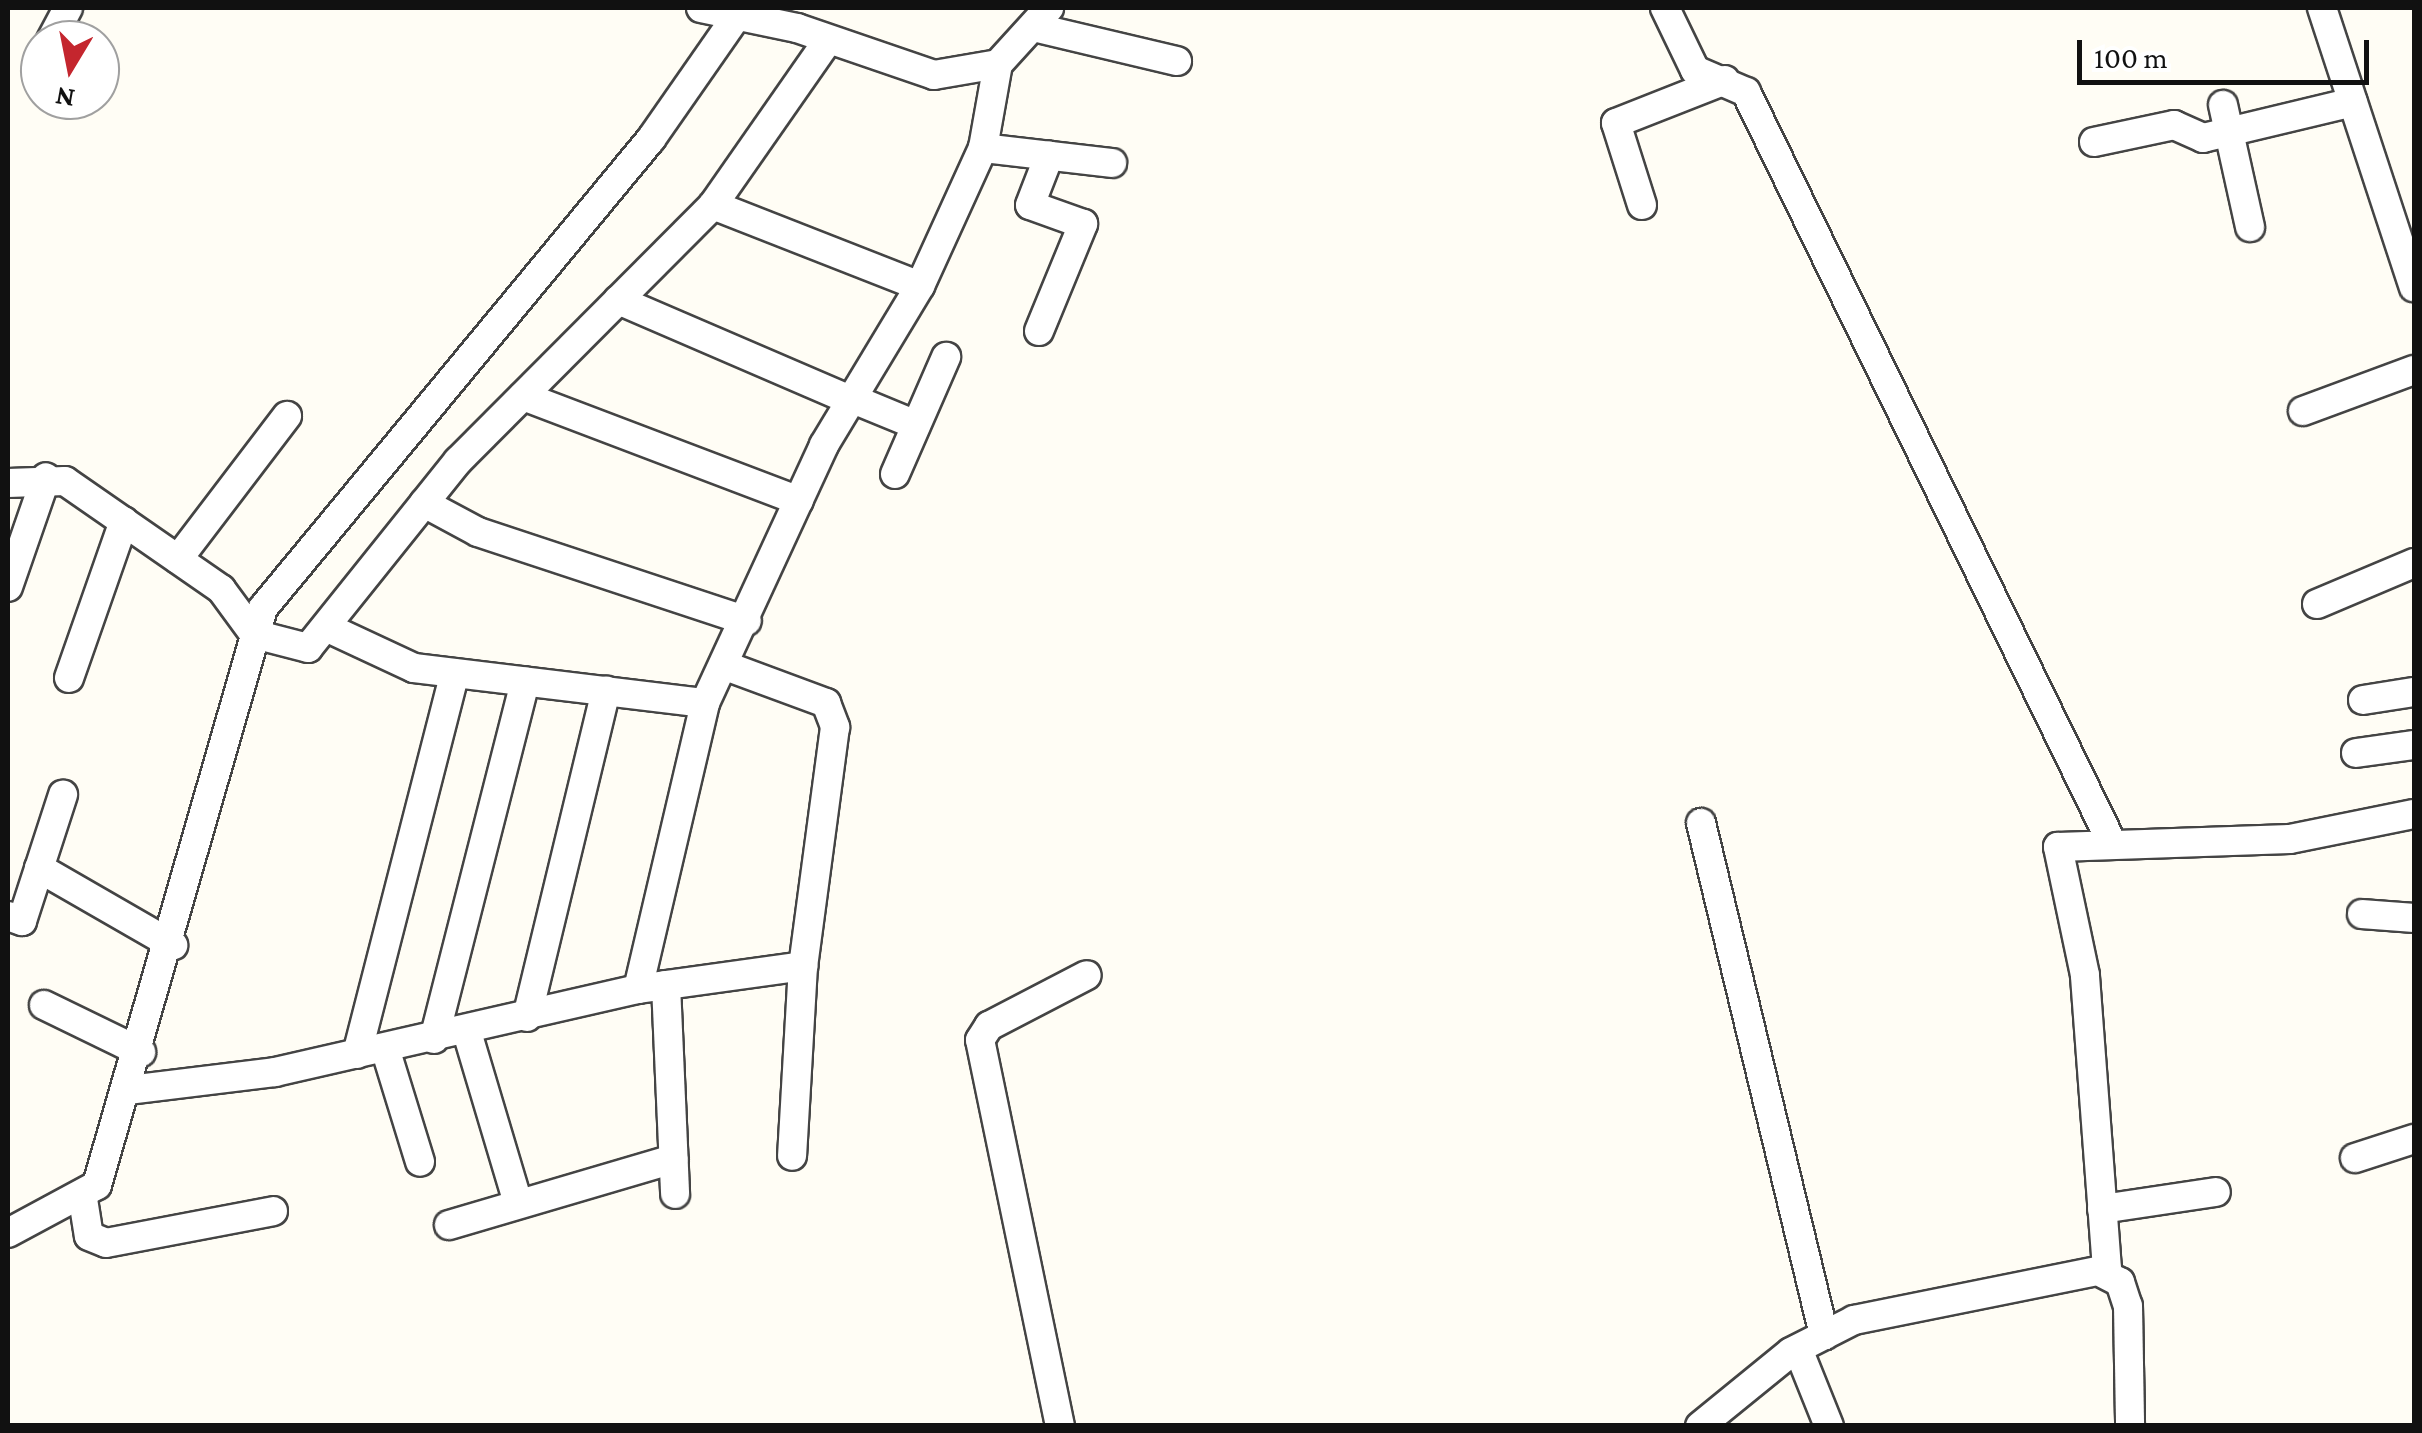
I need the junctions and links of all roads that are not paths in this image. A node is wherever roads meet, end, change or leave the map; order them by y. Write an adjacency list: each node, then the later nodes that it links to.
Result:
1 (701, 8): 4 (street)
2 (1665, 8): 9 (street)
3 (2322, 8): 10 (street)
4 (732, 15): 6 (street); 42 (street)
5 (1041, 17): 7 (street); 8 (street)
6 (828, 40): 8 (street); 16 (street)
7 (1176, 61)
8 (998, 64): 13 (street)
9 (1725, 80): 17 (street); 56 (street)
10 (2353, 102): 11 (street); 20 (street)
11 (2228, 118): 12 (street); 18 (street)
12 (2094, 142)
13 (984, 148): 14 (street); 19 (street)
14 (1049, 156): 15 (street); 22 (street)
15 (1112, 164)
16 (713, 205): 19 (street); 21 (street)
17 (1642, 205)
18 (2250, 228)
19 (920, 286): 26 (street)
20 (2414, 287)
21 (618, 300): 25 (street); 26 (street)
22 (1039, 331)
23 (946, 357): 29 (street)
24 (2414, 370): 27 (street)
25 (523, 396): 33 (street); 34 (street)
26 (852, 400): 29 (street); 33 (street)
27 (2303, 412)
28 (287, 416): 36 (street)
29 (916, 424): 30 (street)
30 (895, 474)
31 (46, 477): 32 (street); 35 (street); 38 (street)
32 (8, 484)
33 (799, 501): 40 (street)
34 (424, 503): 40 (street); 41 (street)
35 (124, 521): 36 (street); 45 (street)
36 (178, 559): 42 (street)
37 (2414, 562): 39 (street)
38 (8, 587)
39 (2317, 604)
40 (747, 621): 43 (street)
41 (326, 626): 42 (street); 44 (street)
42 (254, 634): 61 (street)
43 (726, 666): 50 (street); 62 (street)
44 (455, 673): 46 (street); 71 (street)
45 (69, 678)
46 (525, 681): 47 (street); 68 (street)
47 (606, 690): 50 (street); 66 (street)
48 (2414, 692): 49 (street)
49 (2364, 700)
50 (705, 703): 64 (street)
51 (2414, 745): 52 (street)
52 (2356, 752)
53 (63, 795): 57 (street)
54 (2414, 814): 56 (street)
55 (1702, 823): 87 (street)
56 (2112, 844): 82 (street)
57 (39, 868): 59 (street); 61 (street)
58 (2362, 914): 60 (street)
59 (8, 916)
60 (2414, 918)
61 (173, 945): 70 (street)
62 (803, 966): 64 (street); 74 (street)
63 (1087, 975): 89 (street)
64 (652, 987): 66 (street); 76 (street)
65 (44, 1005): 70 (street)
66 (527, 1017): 67 (street)
67 (467, 1032): 68 (street); 81 (street)
68 (434, 1038): 69 (street)
69 (385, 1048): 71 (street); 77 (street)
70 (141, 1052): 72 (street)
71 (357, 1054): 72 (street)
72 (129, 1090): 80 (street)
73 (2414, 1139): 75 (street)
74 (792, 1156)
75 (2356, 1158)
76 (673, 1159): 79 (street); 81 (street)
77 (420, 1162)
78 (2216, 1192): 82 (street)
79 (676, 1194)
80 (83, 1199): 83 (street); 85 (street)
81 (518, 1203): 84 (street)
82 (2102, 1209): 86 (street)
83 (273, 1211)
84 (448, 1225)
85 (8, 1233)
86 (2104, 1274): 87 (street); 92 (street)
87 (1824, 1336): 88 (street)
88 (1798, 1349): 90 (street); 91 (street)
89 (1060, 1426)
90 (1700, 1426)
91 (1829, 1426)
92 (2130, 1426)

